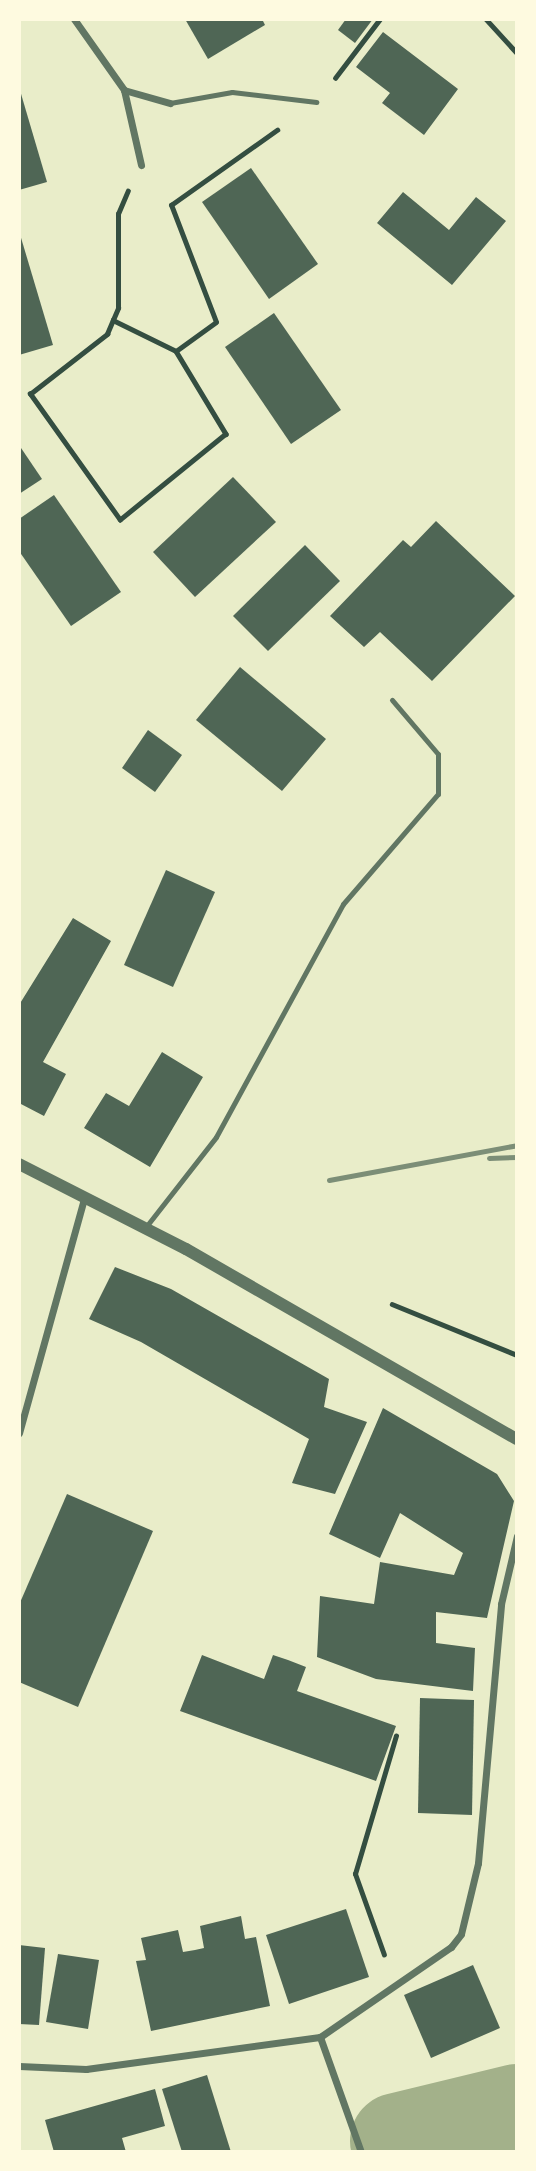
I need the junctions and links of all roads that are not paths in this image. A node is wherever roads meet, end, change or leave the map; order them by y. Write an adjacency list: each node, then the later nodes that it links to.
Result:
1 (74, 19): 2 (street)
2 (124, 90): 3 (street); 5 (street)
3 (170, 103): 4 (lane)
4 (316, 103)
5 (141, 165)
6 (392, 700): 9 (lane)
7 (19, 1164): 8 (street)
8 (84, 1199): 9 (street); 10 (street)
9 (145, 1228): 11 (street)
10 (19, 1433)
11 (517, 1440)
12 (517, 1536): 13 (street)
13 (320, 2037): 14 (street); 15 (street)
14 (19, 2066)
15 (362, 2152)

